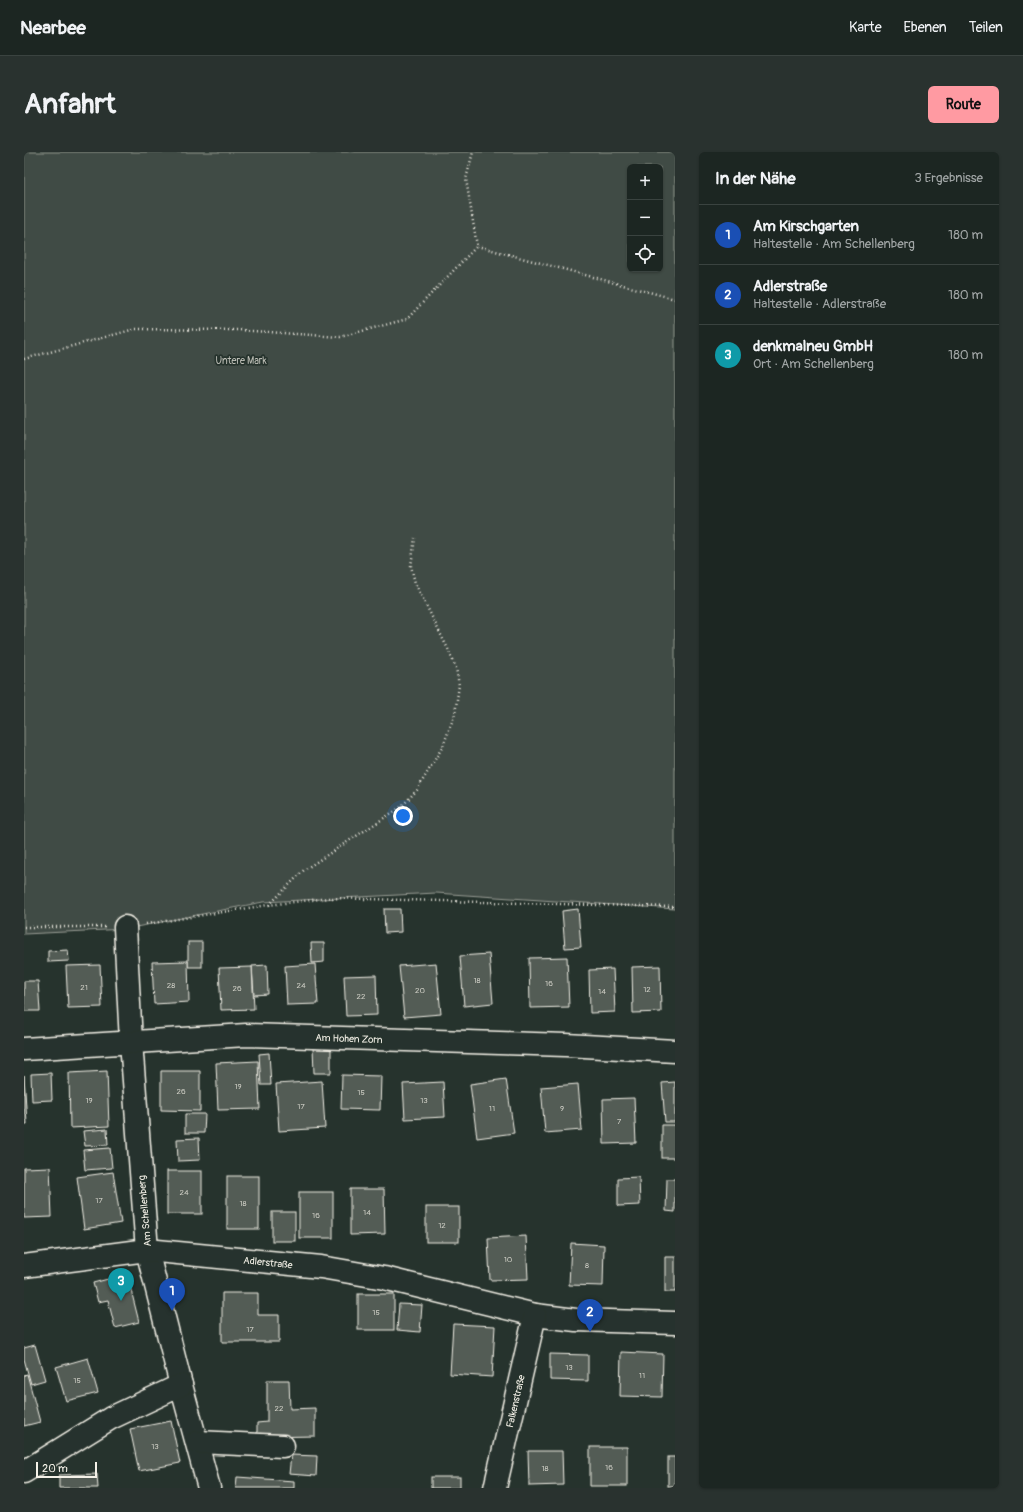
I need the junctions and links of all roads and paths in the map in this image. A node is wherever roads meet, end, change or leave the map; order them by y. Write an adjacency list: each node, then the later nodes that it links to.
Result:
1 (473, 152): 2 (path)
2 (477, 246): 3 (path); 4 (path)
3 (675, 299)
4 (24, 359)
5 (415, 538): 6 (path)
6 (268, 905): 7 (path); 9 (path)
7 (675, 908)
8 (24, 927): 9 (path)
9 (125, 927): 10 (street, Am Schellenberg)
10 (131, 1042): 11 (street, Am Hohen Zorn); 12 (street, Am Hohen Zorn); 13 (street, Am Schellenberg)
11 (24, 1049)
12 (675, 1051)
13 (147, 1250): 14 (street, Adlerstraße); 15 (street, Adlerstraße); 17 (street, Am Schellenberg)
14 (24, 1266)
15 (535, 1315): 16 (street, Adlerstraße); 22 (street, Falkenstraße)
16 (675, 1323)
17 (181, 1384): 18 (street, Am Schellenberg); 20 (street)
18 (197, 1442): 19 (street); 21 (street, Am Schellenberg)
19 (283, 1446)
20 (24, 1472)
21 (209, 1488)
22 (495, 1488)

